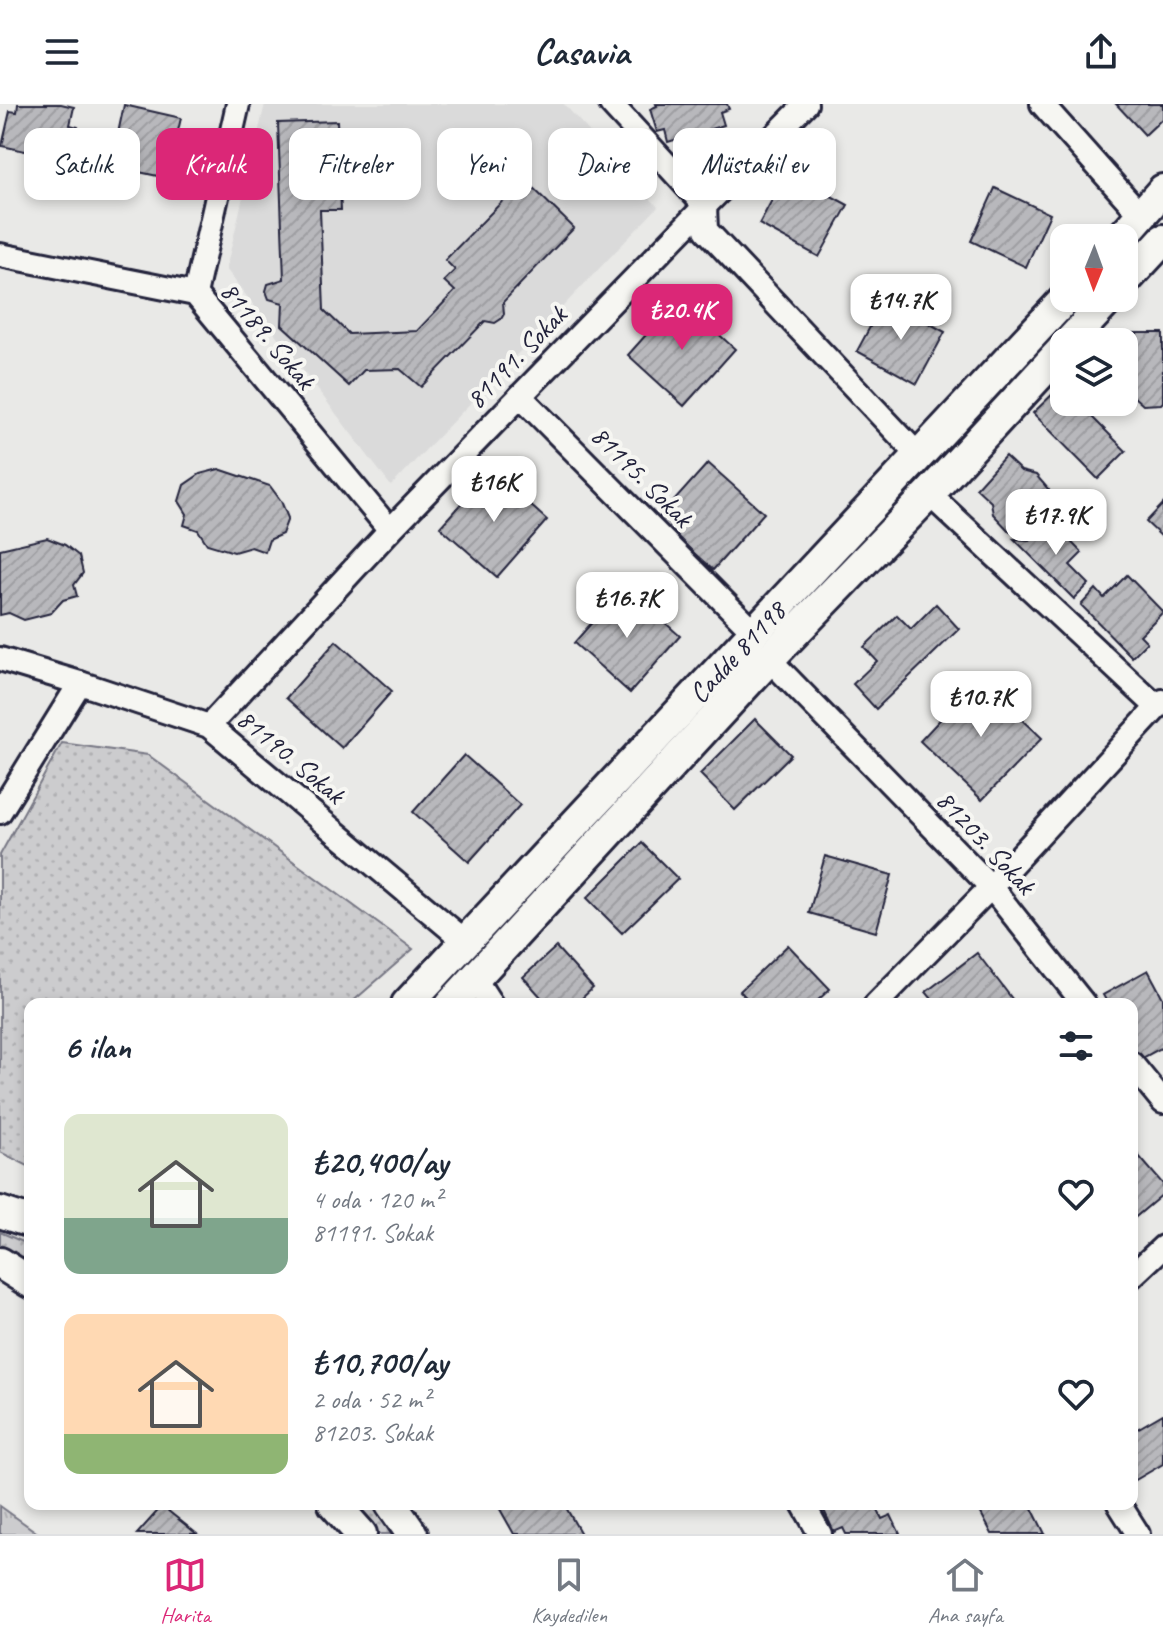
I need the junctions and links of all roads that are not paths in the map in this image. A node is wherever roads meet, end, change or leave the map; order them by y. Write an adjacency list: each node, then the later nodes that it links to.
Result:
1 (238, 104): 12 (street)
2 (611, 104): 6 (street)
3 (806, 104): 6 (street, 81191. Sokak)
4 (1042, 104): 7 (street)
5 (1163, 190): 7 (main road)
6 (705, 206): 17 (street, 81191. Sokak); 18 (street)
7 (1141, 215): 8 (main road)
8 (1133, 224)
9 (1162, 245): 11 (main road)
10 (0, 255): 12 (street, 81189. Sokak)
11 (1138, 268)
12 (195, 294): 20 (street, 81189. Sokak)
13 (1053, 312): 18 (main road, Cadde 81198)
14 (1097, 312): 15 (main road)
15 (1082, 328)
16 (1050, 363): 19 (main road, Cadde 81198)
17 (520, 396): 20 (street, 81191. Sokak); 21 (street, 81195. Sokak)
18 (920, 457): 21 (main road, Cadde 81198)
19 (929, 494): 21 (main road, Cadde 81198); 24 (street)
20 (390, 530): 25 (street, 81191. Sokak)
21 (762, 646): 27 (street, 81203. Sokak); 28 (main road, Cadde 81198); 29 (main road, Cadde 81198)
22 (0, 659): 23 (street, 81190. Sokak)
23 (80, 683): 25 (street, 81190. Sokak); 26 (street)
24 (1160, 704): 27 (street)
25 (209, 726): 28 (street, 81190. Sokak)
26 (0, 812)
27 (991, 887): 33 (street); 34 (street, 81203. Sokak)
28 (466, 942): 30 (main road, Cadde 81198)
29 (475, 979): 31 (main road, Cadde 81198); 32 (street)
30 (413, 998)
31 (457, 998)
32 (487, 998)
33 (882, 998)
34 (1079, 998)
35 (1138, 1071): 36 (street)
36 (1163, 1102)
37 (0, 1212): 38 (main road)
38 (24, 1220)
39 (1163, 1247): 41 (street)
40 (0, 1263): 42 (main road)
41 (1138, 1270)
42 (24, 1278)
43 (338, 1510): 47 (main road)
44 (395, 1510): 48 (main road)
45 (806, 1510): 49 (street)
46 (1123, 1510): 50 (street)
47 (354, 1532)
48 (412, 1534)
49 (820, 1534)
50 (1138, 1534)

